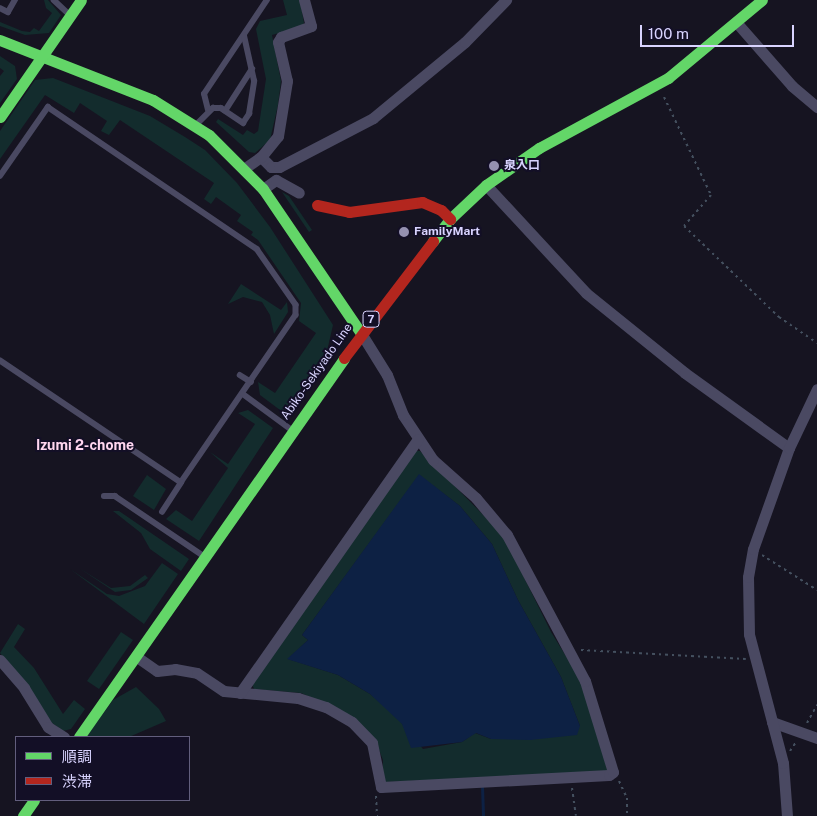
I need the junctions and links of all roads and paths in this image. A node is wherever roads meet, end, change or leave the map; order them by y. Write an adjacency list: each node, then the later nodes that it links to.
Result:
1 (14, 0): 8 (lane)
2 (54, 0): 9 (lane)
3 (81, 0): 9 (main road)
4 (267, 0): 11 (lane)
5 (304, 0): 23 (street)
6 (506, 0): 23 (street)
7 (759, 1): 10 (main road, Abiko-Sekiyado Line / 7)
8 (0, 8)
9 (71, 15): 15 (main road)
10 (736, 22): 17 (main road, Abiko-Sekiyado Line / 7); 18 (street)
11 (244, 36): 13 (lane); 14 (lane)
12 (0, 40): 15 (main road)
13 (234, 48): 14 (lane); 19 (lane)
14 (248, 52): 16 (lane)
15 (43, 56): 21 (main road); 22 (main road)
16 (252, 69): 20 (lane); 20 (lane)
17 (658, 84): 26 (main road, Abiko-Sekiyado Line / 7); 32 (path)
18 (817, 107)
19 (208, 110): 20 (lane); 22 (lane)
20 (225, 111)
21 (0, 117)
22 (196, 126): 24 (main road)
23 (261, 157): 24 (street)
24 (245, 168): 27 (main road)
25 (0, 176): 35 (lane)
26 (486, 185): 30 (main road, Abiko-Sekiyado Line / 7); 40 (street)
27 (263, 189): 28 (street); 31 (main road)
28 (299, 193)
29 (317, 205): 30 (main road)
30 (450, 219): 31 (main road, Abiko-Sekiyado Line / 7)
31 (360, 333): 38 (main road, Abiko-Sekiyado Line / 7); 39 (street)
32 (817, 343)
33 (0, 361): 41 (lane)
34 (240, 375): 35 (lane)
35 (251, 382): 37 (lane)
36 (817, 389): 40 (street)
37 (242, 394): 38 (lane); 41 (lane)
38 (293, 431): 45 (main road, Abiko-Sekiyado Line / 7)
39 (418, 439): 47 (street); 51 (street)
40 (789, 448): 44 (street)
41 (181, 483): 43 (lane)
42 (104, 496): 45 (lane)
43 (162, 512)
44 (753, 549): 46 (path); 49 (street)
45 (206, 558): 48 (main road, Abiko-Sekiyado Line / 7)
46 (817, 590)
47 (568, 649): 49 (path); 56 (street)
48 (137, 657): 51 (street); 54 (main road, Abiko-Sekiyado Line / 7)
49 (753, 659): 52 (street)
50 (0, 660): 53 (street)
51 (240, 693): 58 (street)
52 (772, 722): 55 (street); 64 (street)
53 (62, 736)
54 (80, 736)
55 (817, 738)
56 (613, 772): 57 (street); 63 (path)
57 (570, 776): 58 (street); 62 (path)
58 (379, 784): 61 (path)
59 (33, 801): 60 (main road)
60 (23, 816)
61 (377, 816)
62 (576, 816)
63 (627, 816)
64 (787, 816)

